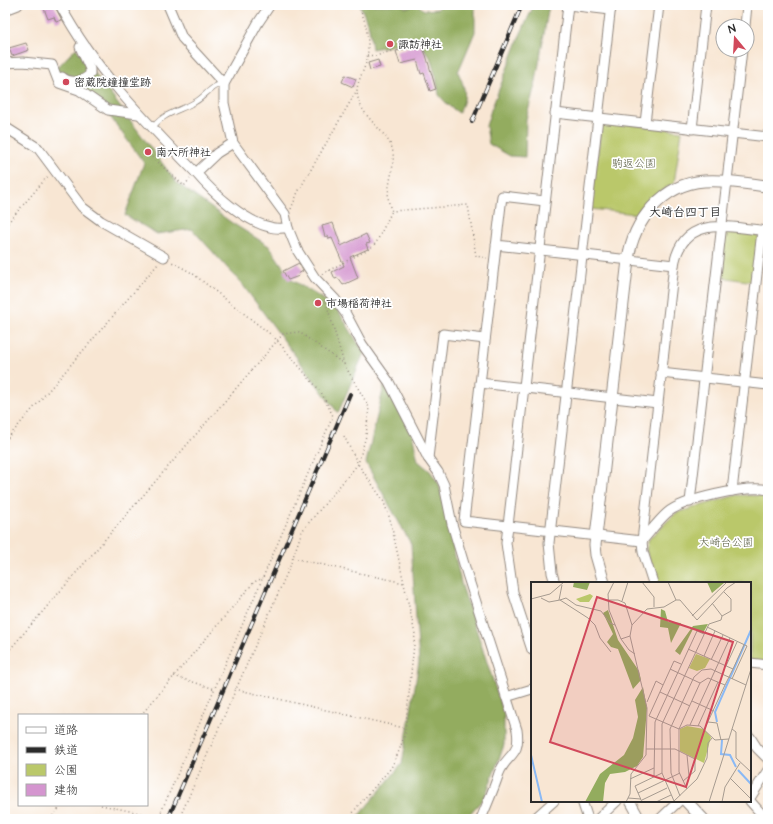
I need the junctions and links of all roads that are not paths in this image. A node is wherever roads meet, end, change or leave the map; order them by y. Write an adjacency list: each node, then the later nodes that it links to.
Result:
1 (18, 5): 10 (street)
2 (60, 5): 12 (street)
3 (168, 5): 16 (street)
4 (270, 5): 16 (street)
5 (568, 5): 9 (street); 17 (street)
6 (659, 5): 20 (street)
7 (706, 5): 23 (street)
8 (747, 5): 11 (street)
9 (611, 7): 19 (street)
10 (5, 10)
11 (746, 18)
12 (73, 29): 15 (street); 18 (street)
13 (741, 58): 24 (street)
14 (5, 63): 15 (street)
15 (53, 67): 18 (street)
16 (224, 84): 22 (lane); 26 (street)
17 (555, 113): 19 (street); 30 (street)
18 (138, 114): 22 (street)
19 (598, 118): 20 (street); 36 (street)
20 (645, 123): 23 (street)
21 (5, 127): 37 (street)
22 (152, 129): 27 (street)
23 (692, 129): 24 (street)
24 (733, 133): 25 (street); 28 (street)
25 (768, 137)
26 (233, 143): 27 (street); 32 (street)
27 (196, 173): 32 (street)
28 (727, 182): 29 (street); 31 (street); 38 (street)
29 (768, 186)
30 (545, 201): 34 (street); 35 (street)
31 (722, 226): 33 (street); 39 (street); 42 (street)
32 (288, 228): 50 (street)
33 (765, 231): 43 (street)
34 (496, 245): 35 (street); 40 (street)
35 (539, 250): 36 (street); 46 (street)
36 (582, 255): 38 (street); 47 (street)
37 (164, 257)
38 (628, 260): 39 (street); 48 (street)
39 (674, 265): 41 (street)
40 (485, 339): 44 (street); 50 (street)
41 (661, 373): 42 (street); 49 (street)
42 (704, 378): 43 (street); 53 (street)
43 (745, 382): 45 (street); 52 (street)
44 (480, 383): 46 (street); 54 (street)
45 (768, 385)
46 (523, 388): 47 (street); 54 (street)
47 (566, 392): 48 (street); 55 (street)
48 (612, 397): 49 (street); 56 (street)
49 (658, 402): 57 (street)
50 (428, 458): 65 (street)
51 (768, 490): 52 (street)
52 (732, 492): 53 (street)
53 (690, 502): 57 (street)
54 (507, 526): 55 (street); 61 (street)
55 (550, 531): 56 (street); 58 (street)
56 (596, 536): 57 (street); 59 (street)
57 (642, 541): 60 (street)
58 (555, 582)
59 (604, 582)
60 (653, 582)
61 (531, 647)
62 (751, 662): 63 (street)
63 (768, 665)
64 (531, 689): 65 (street)
65 (506, 697): 77 (street)
66 (751, 739): 67 (street)
67 (768, 759)
68 (768, 770): 69 (street)
69 (751, 798)
70 (751, 801): 84 (street)
71 (553, 802): 78 (street)
72 (582, 802): 79 (street)
73 (616, 802): 80 (street)
74 (631, 802): 81 (street)
75 (678, 802): 82 (street)
76 (687, 802): 83 (street)
77 (481, 819)
78 (534, 819)
79 (588, 819)
80 (598, 819)
81 (640, 819)
82 (660, 819)
83 (703, 819)
84 (766, 819)

